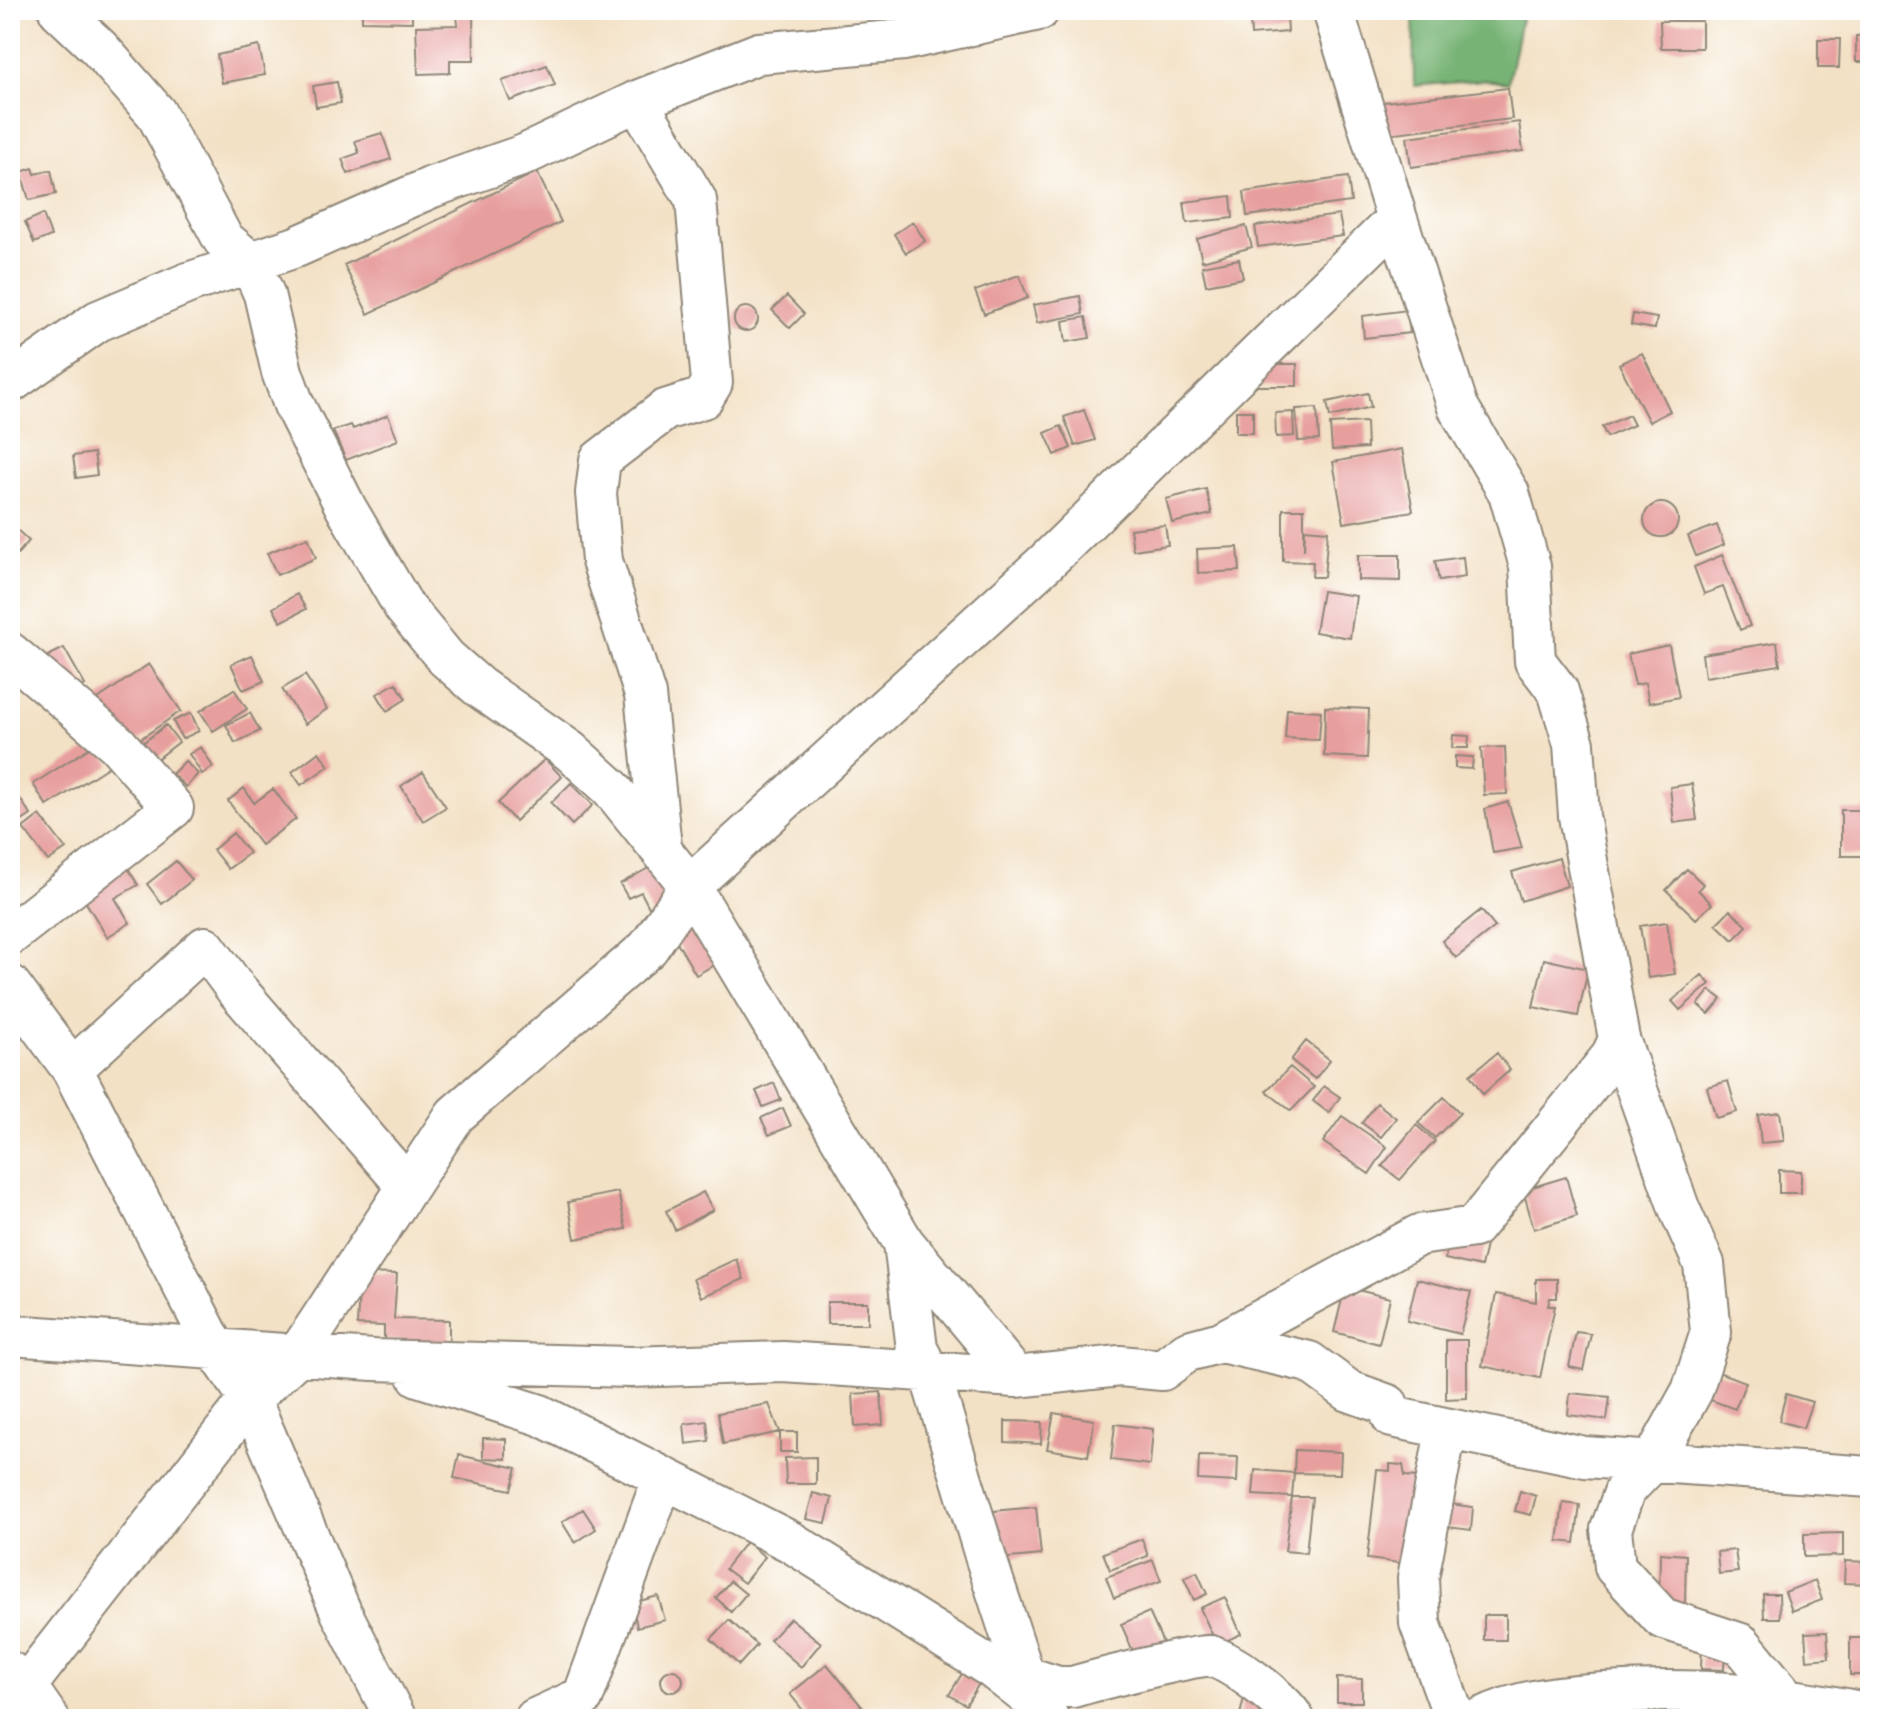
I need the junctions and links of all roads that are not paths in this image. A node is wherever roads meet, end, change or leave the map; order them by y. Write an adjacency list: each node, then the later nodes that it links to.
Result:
1 (59, 10): 6 (street)
2 (1039, 10): 4 (street)
3 (1333, 10): 5 (street)
4 (637, 101): 6 (street); 9 (street)
5 (1397, 219): 10 (street); 13 (street)
6 (250, 262): 7 (street); 9 (street)
7 (10, 383)
8 (10, 653): 11 (street)
9 (661, 847): 10 (street)
10 (690, 886): 15 (street); 16 (street)
11 (10, 935)
12 (10, 985): 14 (street)
13 (1619, 1039): 18 (street); 26 (street)
14 (72, 1069): 15 (street); 19 (street)
15 (407, 1186): 20 (street)
16 (904, 1243): 22 (street); 23 (street)
17 (10, 1335): 19 (street)
18 (1221, 1342): 23 (street); 25 (street)
19 (215, 1348): 20 (street); 24 (street)
20 (296, 1357): 21 (street); 24 (street)
21 (373, 1360): 22 (street); 28 (street)
22 (930, 1374): 23 (street); 30 (street)
23 (1016, 1377)
24 (250, 1399): 29 (street); 34 (street)
25 (1446, 1431): 26 (street); 37 (street)
26 (1653, 1461): 27 (street); 31 (street)
27 (1870, 1477)
28 (663, 1478): 30 (street); 35 (street)
29 (15, 1690): 33 (street)
30 (1026, 1692): 36 (street)
31 (1784, 1696): 32 (street); 38 (street)
32 (1870, 1714)
33 (49, 1719)
34 (396, 1719)
35 (535, 1719)
36 (1294, 1719)
37 (1455, 1719)
38 (1480, 1719)

